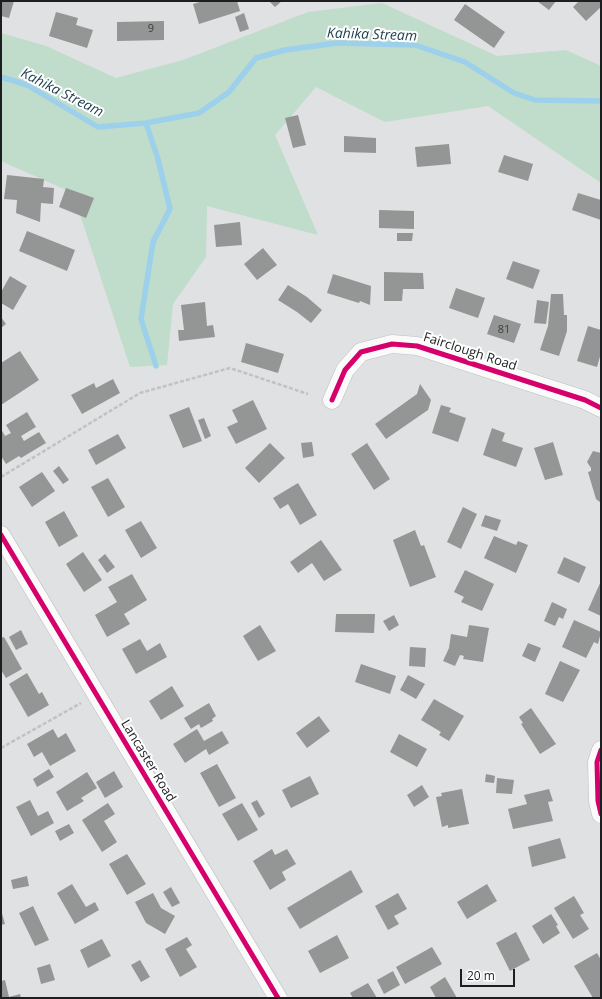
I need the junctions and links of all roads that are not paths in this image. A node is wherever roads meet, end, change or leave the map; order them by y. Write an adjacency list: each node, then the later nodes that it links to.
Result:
1 (332, 400): 2 (street, Fairclough Road)
2 (601, 408)
3 (1, 535): 6 (street, Lancaster Road)
4 (601, 750): 5 (street)
5 (601, 814)
6 (278, 998)

